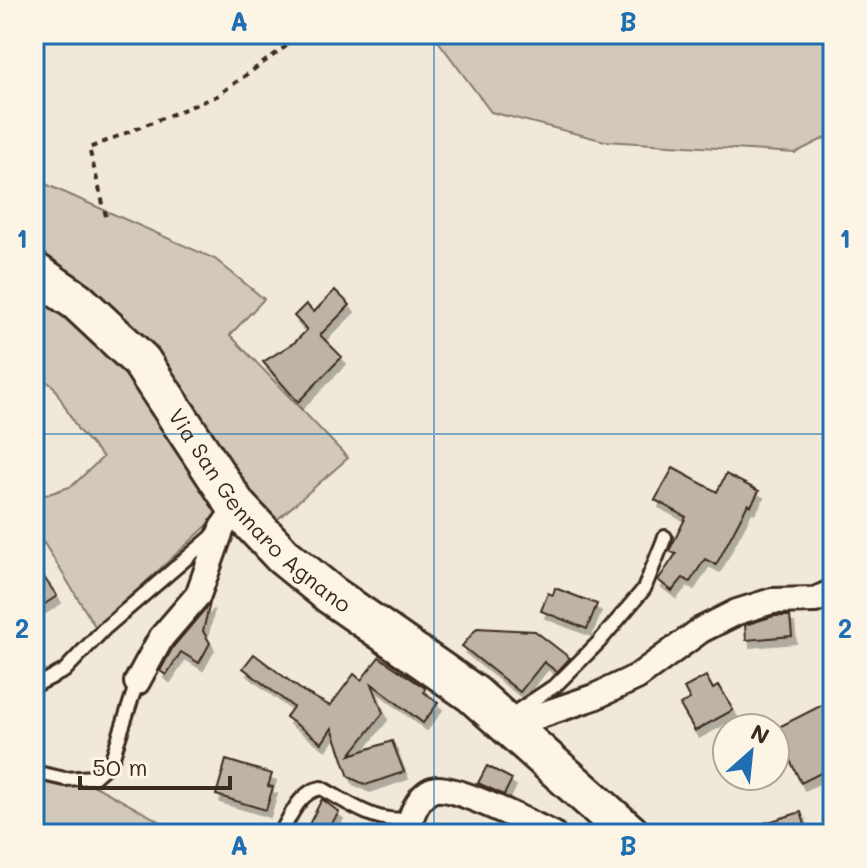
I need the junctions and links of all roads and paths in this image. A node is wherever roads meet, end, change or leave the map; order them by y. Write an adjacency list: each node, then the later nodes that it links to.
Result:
1 (303, 34): 2 (path)
2 (106, 216)
3 (34, 272): 4 (main road, Via San Gennaro Agnano)
4 (229, 518): 7 (street); 8 (lane); 9 (main road, Via San Gennaro Agnano)
5 (665, 537): 9 (lane)
6 (827, 598): 9 (street)
7 (137, 682): 10 (lane)
8 (34, 686)
9 (506, 724): 14 (main road, Via San Gennaro Agnano)
10 (34, 772)
11 (408, 826): 12 (lane); 13 (street)
12 (280, 834)
13 (553, 834)
14 (630, 834)

